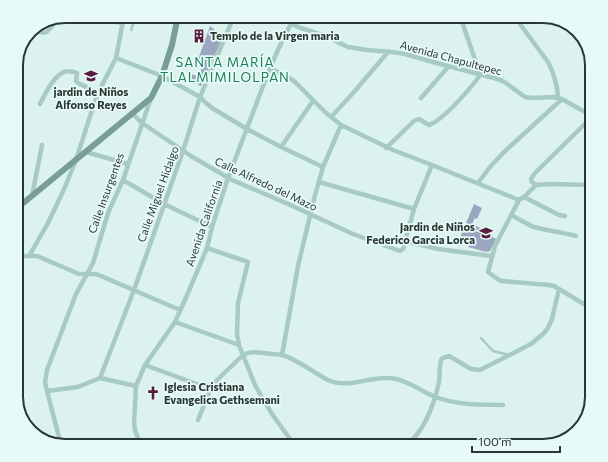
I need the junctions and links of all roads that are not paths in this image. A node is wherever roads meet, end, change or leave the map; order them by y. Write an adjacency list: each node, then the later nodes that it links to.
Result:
1 (122, 23): 12 (street)
2 (134, 23): 9 (lane)
3 (177, 23): 16 (main road, Calle Insurgentes)
4 (231, 23): 18 (street, Calle Miguel Hidalgo)
5 (462, 23): 15 (street)
6 (519, 23): 21 (street)
7 (292, 24): 11 (street, Avenida Chapultepec); 14 (street, Avenida California)
8 (54, 25): 10 (street)
9 (131, 30)
10 (39, 32)
11 (388, 52): 13 (street, Avenida Chapultepec); 26 (street)
12 (116, 58): 16 (street); 17 (street)
13 (449, 66): 15 (street, Avenida Chapultepec); 20 (street)
14 (270, 68): 22 (street); 30 (street, Avenida California)
15 (480, 74): 21 (street, Avenida Chapultepec); 33 (street)
16 (162, 76): 18 (street); 19 (main road, Calle Insurgentes)
17 (98, 93): 23 (street); 36 (street)
18 (200, 97): 30 (street); 34 (street, Calle Miguel Hidalgo)
19 (151, 98): 24 (main road); 27 (street, Calle Insurgentes)
20 (422, 98)
21 (560, 98): 25 (street); 43 (street)
22 (313, 101): 26 (street); 32 (street)
23 (40, 104)
24 (132, 113): 27 (street, Calle Alfredo del Mazo); 35 (main road)
25 (585, 113)
26 (331, 117): 29 (street)
27 (142, 122): 34 (street, Calle Alfredo del Mazo); 37 (street, Calle Insurgentes)
28 (585, 124): 44 (street)
29 (341, 125): 33 (street); 39 (street)
30 (247, 129): 32 (street); 40 (street, Avenida California)
31 (42, 145): 46 (street)
32 (281, 147): 39 (street)
33 (386, 148): 38 (street)
34 (183, 151): 40 (street, Calle Alfredo del Mazo); 50 (street, Calle Miguel Hidalgo)
35 (86, 152): 36 (main road); 37 (street)
36 (76, 160): 46 (main road); 60 (street)
37 (128, 164): 41 (street, Calle Insurgentes)
38 (432, 165): 43 (street); 51 (street)
39 (323, 167): 42 (street)
40 (228, 178): 52 (street, Calle Alfredo del Mazo); 55 (street, Avenida California)
41 (123, 180): 50 (street); 62 (street, Calle Insurgentes)
42 (319, 182): 51 (street); 52 (street)
43 (478, 183): 48 (street)
44 (536, 185): 45 (street); 47 (street)
45 (585, 185)
46 (32, 196): 49 (main road)
47 (524, 197): 48 (street); 54 (street)
48 (519, 200): 53 (street)
49 (23, 203)
50 (164, 204): 55 (street); 64 (street, Calle Miguel Hidalgo)
51 (414, 209): 57 (street)
52 (310, 215): 57 (street, Calle Alfredo del Mazo); 71 (street)
53 (511, 215): 56 (street); 61 (street)
54 (565, 216)
55 (212, 227): 58 (street, Avenida California)
56 (576, 236)
57 (405, 241): 61 (street)
58 (207, 248): 66 (street, Avenida California); 69 (street)
59 (23, 256): 60 (street)
60 (29, 256): 62 (street)
61 (492, 256): 63 (street)
62 (87, 274): 64 (street); 77 (street, Calle Insurgentes)
63 (559, 289): 65 (street); 72 (street)
64 (134, 290): 66 (street); 74 (street, Calle Miguel Hidalgo)
65 (585, 304)
66 (180, 310): 67 (street, Avenida California)
67 (175, 322): 69 (street); 73 (street, Avenida California)
68 (481, 338): 72 (lane)
69 (239, 345): 70 (street)
70 (243, 355): 71 (street); 75 (street); 83 (street)
71 (282, 355): 78 (street)
72 (510, 355): 78 (street)
73 (145, 365): 75 (street); 76 (street, Avenida California)
74 (100, 378): 76 (street); 77 (street)
75 (212, 385): 80 (street)
76 (136, 386): 82 (street, Avenida California)
77 (47, 391): 81 (street, Calle Insurgentes)
78 (434, 397): 79 (street); 84 (street)
79 (503, 405)
80 (198, 420)
81 (59, 438)
82 (138, 439)
83 (290, 439)
84 (413, 439)

